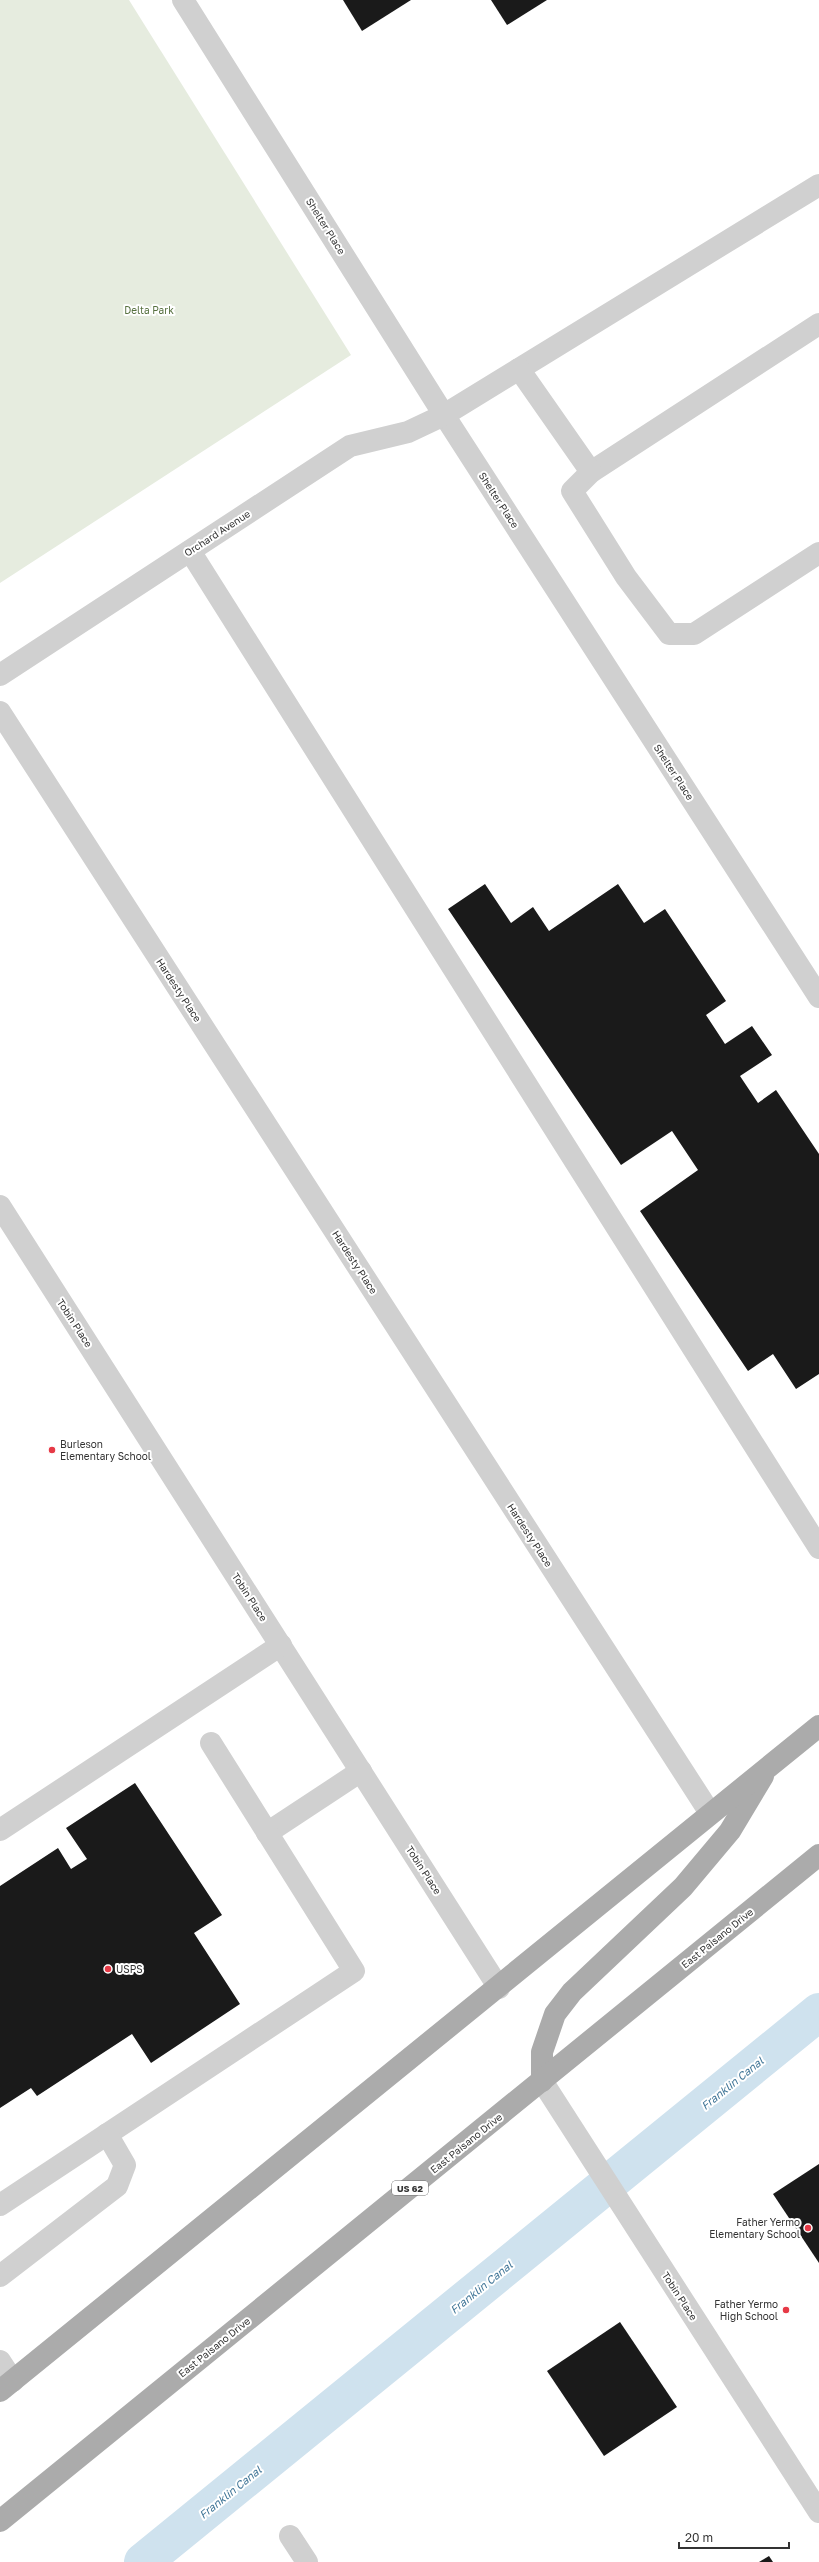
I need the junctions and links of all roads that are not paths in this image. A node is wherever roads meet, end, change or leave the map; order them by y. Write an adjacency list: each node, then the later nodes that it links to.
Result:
1 (183, 0): 5 (street, Shelter Place)
2 (819, 185): 4 (street, Orchard Avenue)
3 (819, 324): 6 (street)
4 (519, 369): 5 (street, Orchard Avenue); 6 (street)
5 (444, 415): 7 (street, Orchard Avenue); 11 (street, Shelter Place)
6 (591, 472): 8 (street)
7 (190, 551): 9 (street, Orchard Avenue); 13 (street)
8 (819, 553)
9 (0, 675)
10 (0, 712): 19 (street, Hardesty Place)
11 (819, 997)
12 (0, 1206): 14 (street, Tobin Place)
13 (819, 1548)
14 (281, 1645): 18 (street, Tobin Place); 20 (street)
15 (819, 1726): 17 (main road)
16 (211, 1743): 21 (street)
17 (770, 1765): 19 (main road); 24 (main road)
18 (361, 1770): 21 (street); 23 (street, Tobin Place)
19 (710, 1813): 23 (main road)
20 (0, 1830)
21 (267, 1832): 25 (street)
22 (819, 1855): 24 (main road, East Paisano Drive / US 62)
23 (499, 1988): 29 (main road)
24 (542, 2080): 30 (street, Tobin Place); 31 (main road, East Paisano Drive / US 62)
25 (107, 2134): 26 (street); 27 (street)
26 (0, 2205)
27 (0, 2276)
28 (0, 2361): 29 (street)
29 (6, 2386)
30 (819, 2512)
31 (0, 2521)
32 (290, 2536): 33 (street)
33 (307, 2562)

